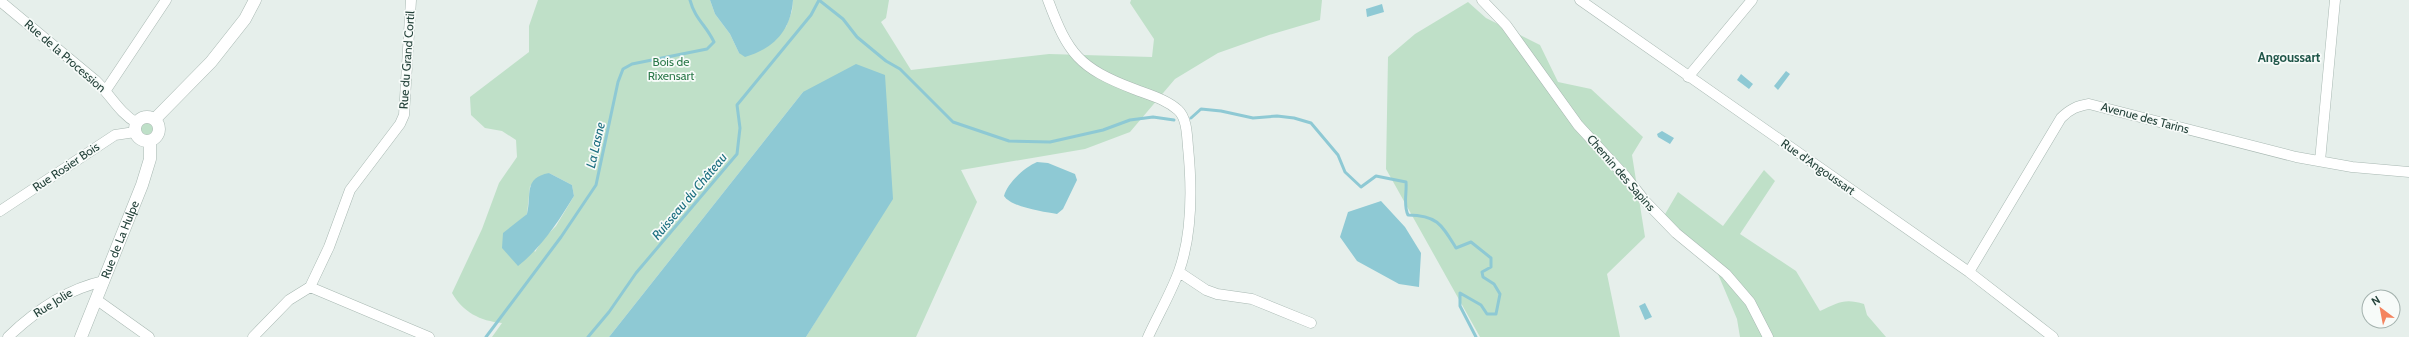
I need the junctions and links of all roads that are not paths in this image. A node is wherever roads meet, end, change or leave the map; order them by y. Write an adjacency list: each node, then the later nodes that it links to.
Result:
1 (166, 0): 11 (street)
2 (255, 0): 13 (street)
3 (411, 0): 23 (street, Rue du Grand Cortil)
4 (1048, 0): 20 (street)
5 (1482, 0): 32 (street, Chemin des Sapins)
6 (1580, 0): 10 (street, Rue d'Angoussart)
7 (1752, 0): 10 (street)
8 (2335, 0): 17 (street)
9 (0, 1): 11 (street, Rue de la Procession)
10 (1688, 77): 21 (street, Rue d'Angoussart)
11 (106, 90): 12 (street, Rue de la Procession)
12 (124, 116): 14 (street, Rue de la Procession); 15 (street)
13 (155, 119): 14 (street); 16 (street)
14 (136, 127): 15 (street, Rue Rosier Bois); 16 (street)
15 (115, 135): 19 (street, Rue Rosier Bois)
16 (150, 141): 22 (street, Rue de La Hulpe)
17 (2320, 161): 18 (street, Avenue des Tarins); 21 (street, Avenue des Tarins)
18 (2409, 172)
19 (0, 211)
20 (1179, 272): 25 (street); 31 (street)
21 (1969, 272): 33 (street, Rue d'Angoussart)
22 (104, 281): 24 (street, Rue de La Hulpe); 26 (street, Rue Jolie)
23 (310, 287): 29 (street); 30 (street)
24 (97, 300): 27 (street, Rue de La Hulpe); 28 (street)
25 (1311, 323)
26 (8, 337)
27 (81, 337)
28 (149, 337)
29 (253, 337)
30 (429, 337)
31 (1148, 337)
32 (1768, 337)
33 (2053, 337)

